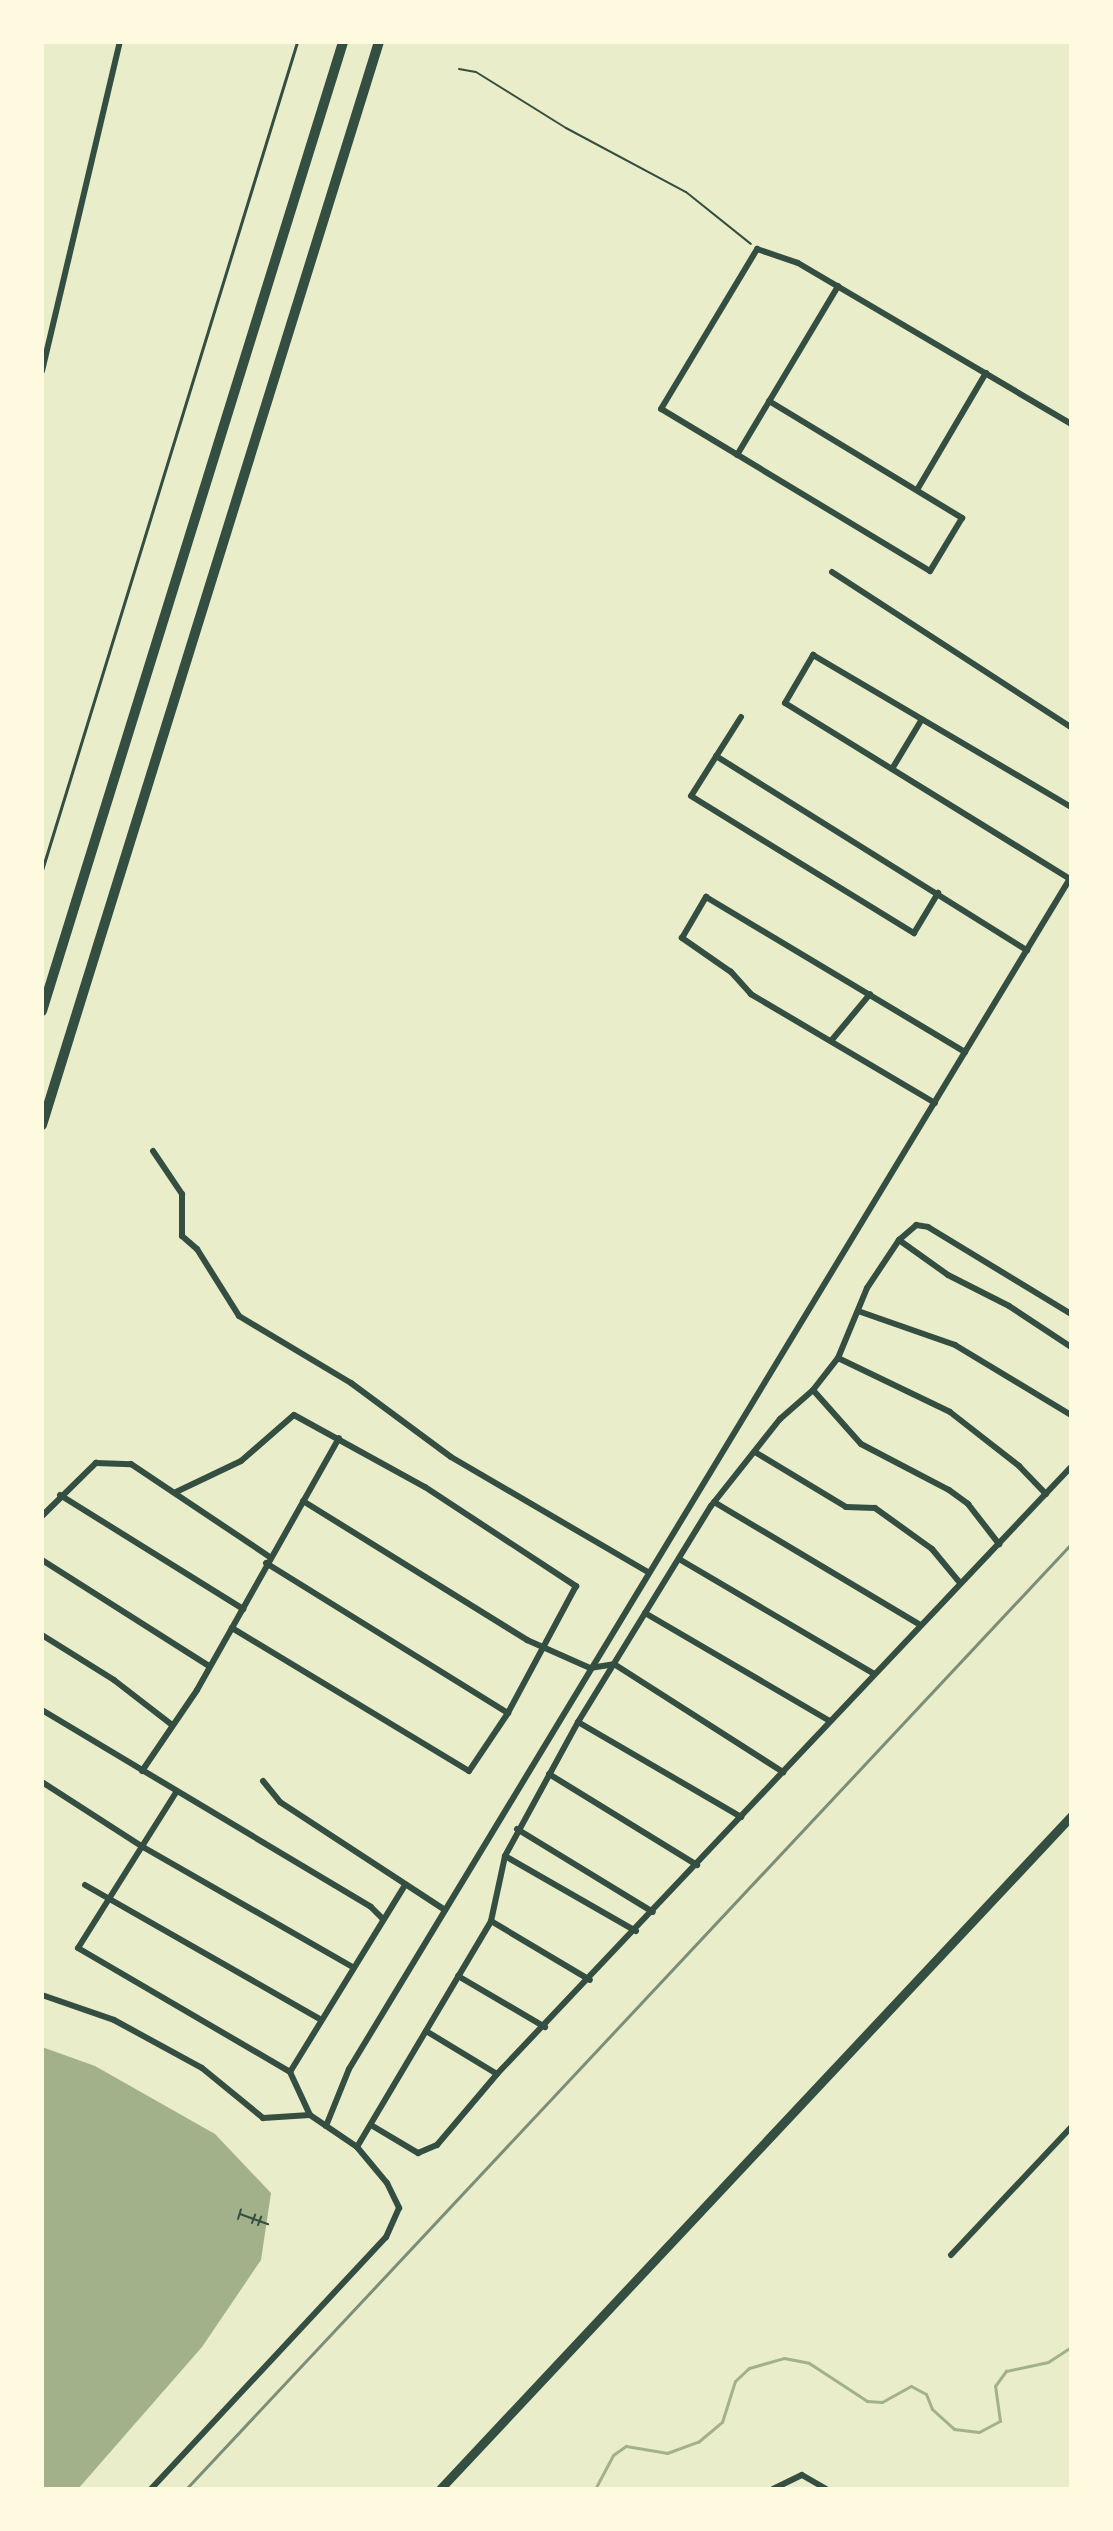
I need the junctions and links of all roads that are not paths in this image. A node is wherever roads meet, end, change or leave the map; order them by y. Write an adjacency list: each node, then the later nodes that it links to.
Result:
1 (120, 42): 6 (street)
2 (297, 42): 19 (lane)
3 (343, 42): 24 (highway)
4 (379, 42): 28 (highway)
5 (838, 286): 7 (street); 8 (street); 10 (street)
6 (42, 371)
7 (986, 373): 9 (street); 11 (street)
8 (769, 401): 10 (street); 11 (street)
9 (1071, 424)
10 (737, 455): 11 (street)
11 (917, 490)
12 (832, 572): 15 (street)
13 (741, 717): 16 (street)
14 (922, 719): 17 (street); 17 (street); 18 (street)
15 (1070, 724)
16 (716, 756): 21 (street); 21 (street)
17 (892, 769): 20 (street)
18 (1071, 807)
19 (42, 870)
20 (1070, 878): 22 (street)
21 (938, 893): 22 (street)
22 (1027, 950): 26 (street)
23 (870, 994): 25 (street); 25 (street); 26 (street)
24 (42, 1011)
25 (831, 1041): 27 (street)
26 (965, 1052): 27 (street)
27 (935, 1103): 50 (street)
28 (42, 1125)
29 (153, 1151): 50 (street)
30 (899, 1240): 31 (street); 32 (street); 33 (street)
31 (858, 1311): 34 (street); 36 (street)
32 (1071, 1314)
33 (1071, 1347)
34 (838, 1358): 35 (street); 41 (street)
35 (813, 1390): 38 (street); 46 (street)
36 (1071, 1415)
37 (339, 1438): 40 (street); 43 (street); 57 (street)
38 (755, 1452): 44 (street); 51 (street)
39 (1071, 1467): 41 (street)
40 (176, 1492): 42 (street); 49 (street)
41 (1046, 1494): 46 (street)
42 (60, 1495): 45 (street); 52 (street)
43 (303, 1501): 49 (street); 57 (street)
44 (714, 1502): 47 (street); 54 (street)
45 (42, 1516)
46 (999, 1544): 51 (street)
47 (679, 1559): 53 (street); 61 (street)
48 (42, 1560): 59 (street)
49 (268, 1560): 52 (street); 63 (street)
50 (648, 1572): 60 (street)
51 (960, 1583): 54 (street)
52 (243, 1609): 55 (street)
53 (645, 1613): 58 (street); 64 (street)
54 (920, 1625): 61 (street)
55 (232, 1628): 59 (street); 63 (street)
56 (42, 1635): 66 (street)
57 (545, 1647): 60 (street); 63 (street)
58 (614, 1664): 60 (street); 65 (street); 68 (street)
59 (209, 1666): 66 (street)
60 (590, 1668): 82 (street)
61 (874, 1674): 64 (street)
62 (42, 1710): 67 (street)
63 (508, 1713)
64 (830, 1721): 68 (street)
65 (578, 1722): 69 (street); 74 (street)
66 (172, 1725): 67 (street)
67 (142, 1771): 72 (street)
68 (783, 1772): 74 (street)
69 (549, 1774): 75 (street); 78 (street)
70 (263, 1781): 80 (street)
71 (42, 1782): 76 (street)
72 (175, 1794): 76 (street); 84 (street)
73 (1071, 1816): 103 (main road)
74 (741, 1817): 78 (street)
75 (517, 1829): 77 (street); 83 (street)
76 (143, 1847): 81 (street); 87 (street)
77 (505, 1856): 85 (street); 86 (street)
78 (697, 1865): 83 (street)
79 (85, 1885): 81 (street)
80 (405, 1885): 82 (street); 84 (street)
81 (110, 1900): 91 (street); 94 (street)
82 (445, 1910): 98 (street)
83 (653, 1912): 86 (street)
84 (382, 1918): 87 (street)
85 (491, 1921): 88 (street); 89 (street)
86 (636, 1931): 89 (street)
87 (354, 1968): 91 (street)
88 (458, 1976): 92 (street); 93 (street)
89 (590, 1980): 92 (street)
90 (42, 1995): 96 (street)
91 (320, 2019): 94 (street)
92 (545, 2027): 95 (street)
93 (426, 2031): 95 (street); 97 (street)
94 (290, 2072): 96 (street)
95 (497, 2074): 97 (street)
96 (310, 2115): 98 (street)
97 (371, 2125): 100 (street)
98 (326, 2126): 100 (street)
99 (1071, 2127): 101 (street)
100 (357, 2147): 102 (street)
101 (951, 2255)
102 (151, 2489)
103 (440, 2489)
104 (773, 2489): 105 (street)
105 (826, 2489)

